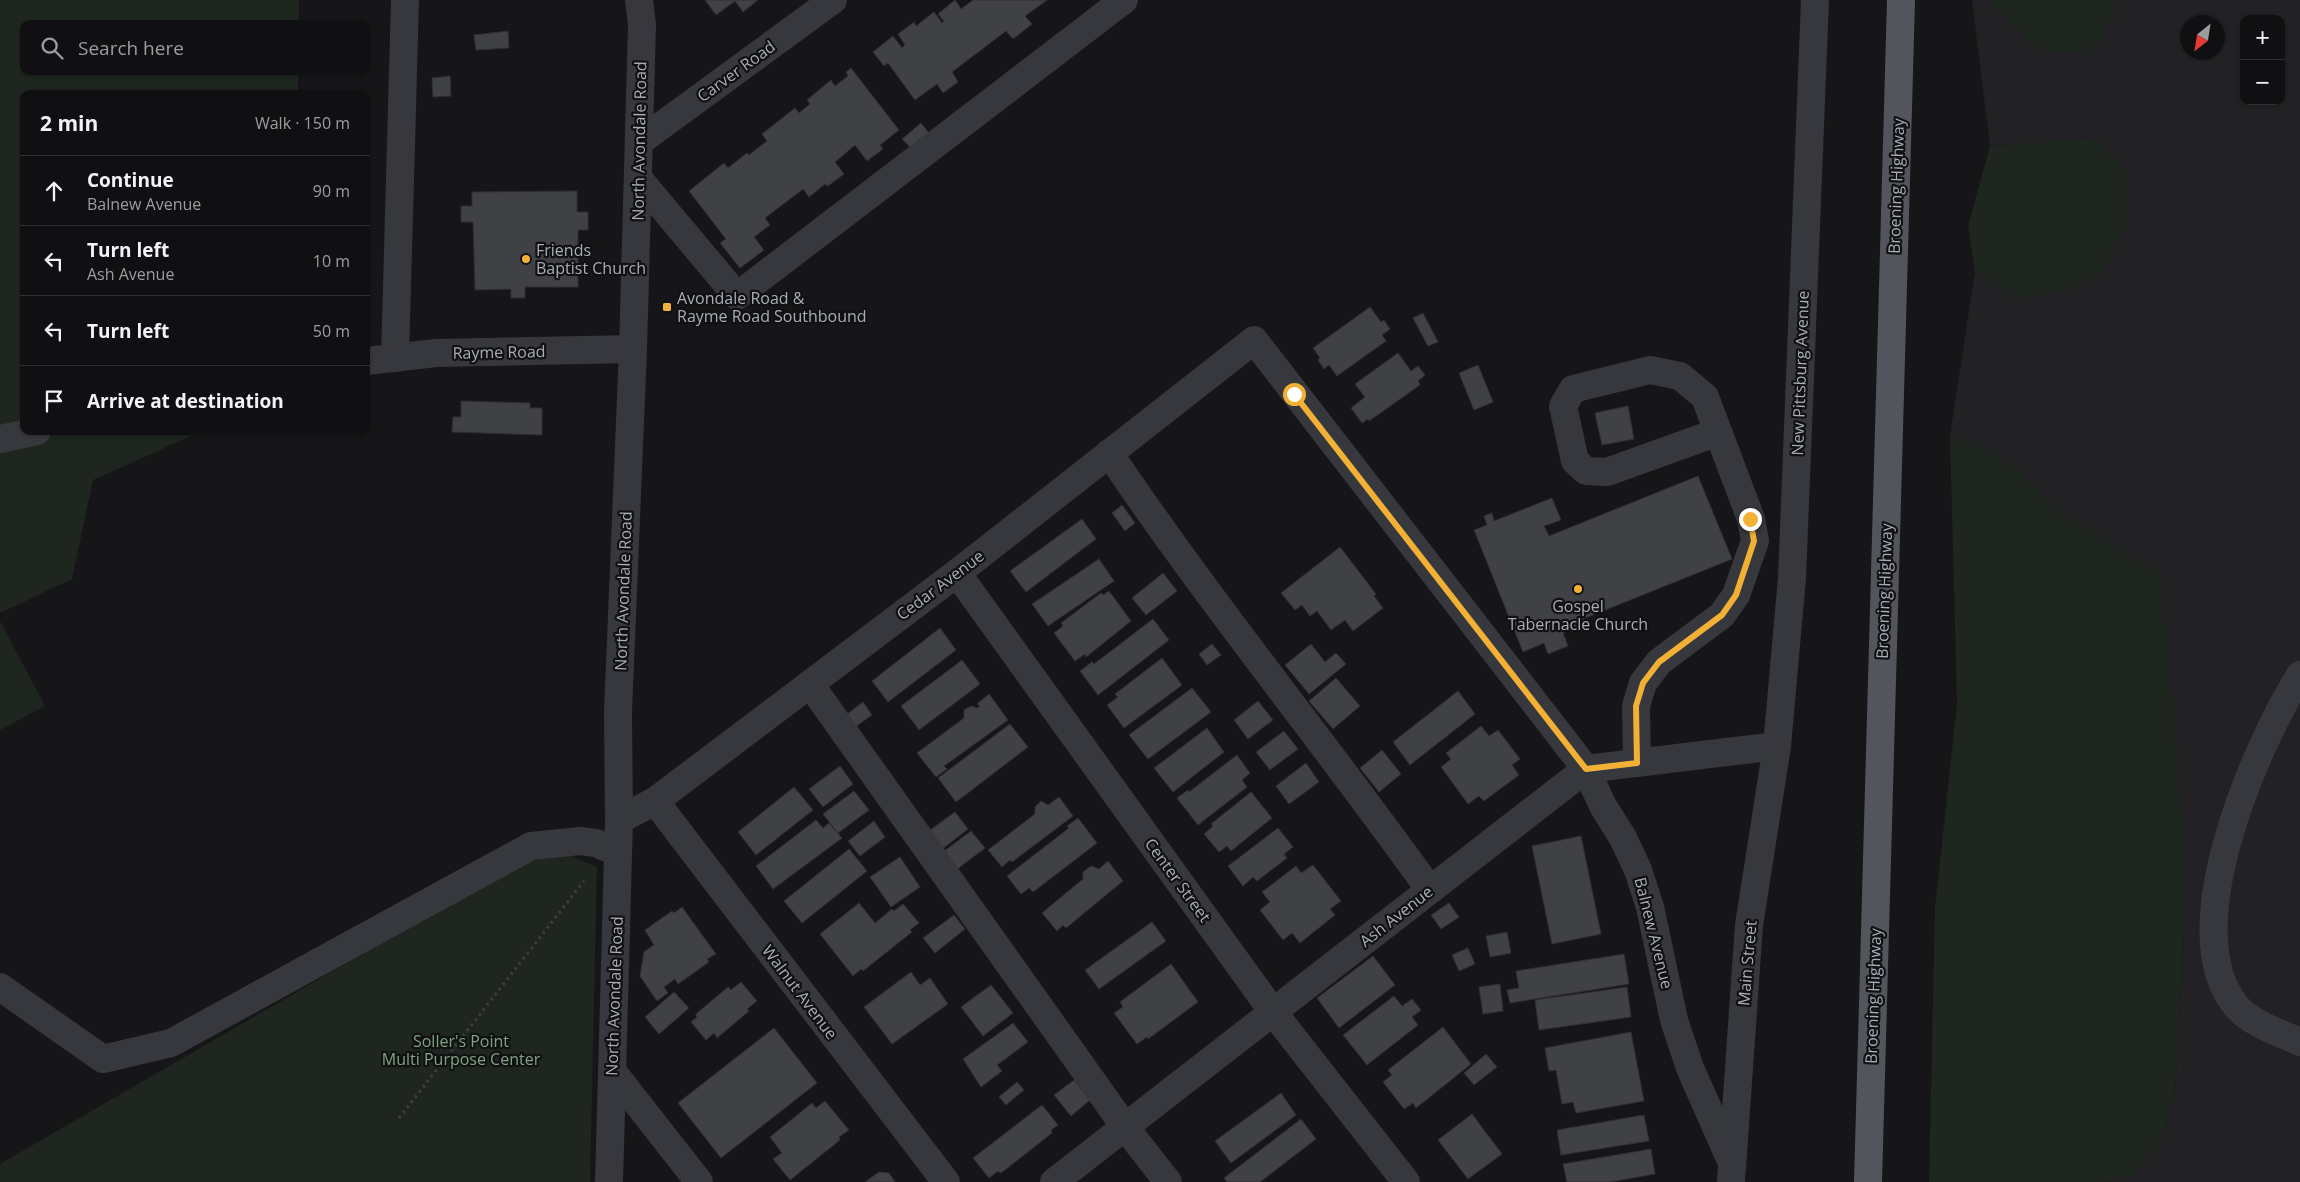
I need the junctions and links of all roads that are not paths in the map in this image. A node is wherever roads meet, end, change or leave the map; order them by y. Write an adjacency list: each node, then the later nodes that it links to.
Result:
1 (405, 0): 11 (street)
2 (639, 0): 7 (street, North Avondale Road)
3 (833, 0): 7 (street, Carver Road)
4 (1124, 0): 8 (street)
5 (1815, 0): 20 (street, New Pittsburg Avenue)
6 (1901, 0): 39 (main road, Broening Highway)
7 (639, 142): 8 (street, North Avondale Road)
8 (638, 178): 10 (street, North Avondale Road)
9 (1254, 340): 16 (street, Cedar Avenue); 22 (street, Balnew Avenue)
10 (633, 349): 11 (street, Rayme Road); 24 (street, North Avondale Road)
11 (395, 358): 12 (street, Rayme Road)
12 (370, 361)
13 (1718, 432): 13 (street); 21 (street)
14 (20, 435): 15 (street)
15 (0, 439)
16 (1109, 453): 17 (street, Cedar Avenue); 26 (street)
17 (957, 573): 19 (street, Cedar Avenue); 28 (street, Center Street)
18 (2300, 675): 29 (street)
19 (810, 684): 23 (street, Cedar Avenue); 31 (street)
20 (1777, 746): 21 (street); 32 (street, Main Street)
21 (1637, 763): 22 (street)
22 (1586, 769): 26 (street, Ash Avenue); 32 (street, Balnew Avenue)
23 (655, 801): 24 (street, Cedar Avenue); 35 (street, Walnut Avenue)
24 (619, 820): 25 (street, North Avondale Road)
25 (607, 848): 27 (street); 30 (street, North Avondale Road)
26 (1430, 890): 28 (street, Ash Avenue)
27 (0, 987)
28 (1273, 1012): 31 (street, Ash Avenue); 38 (street, Center Street)
29 (2300, 1042)
30 (612, 1071): 33 (street, North Avondale Road); 34 (street)
31 (1125, 1127): 36 (street, Ash Avenue); 37 (street)
32 (1731, 1172)
33 (609, 1182)
34 (699, 1182)
35 (946, 1182)
36 (1054, 1182)
37 (1168, 1182)
38 (1406, 1182)
39 (1868, 1182)

